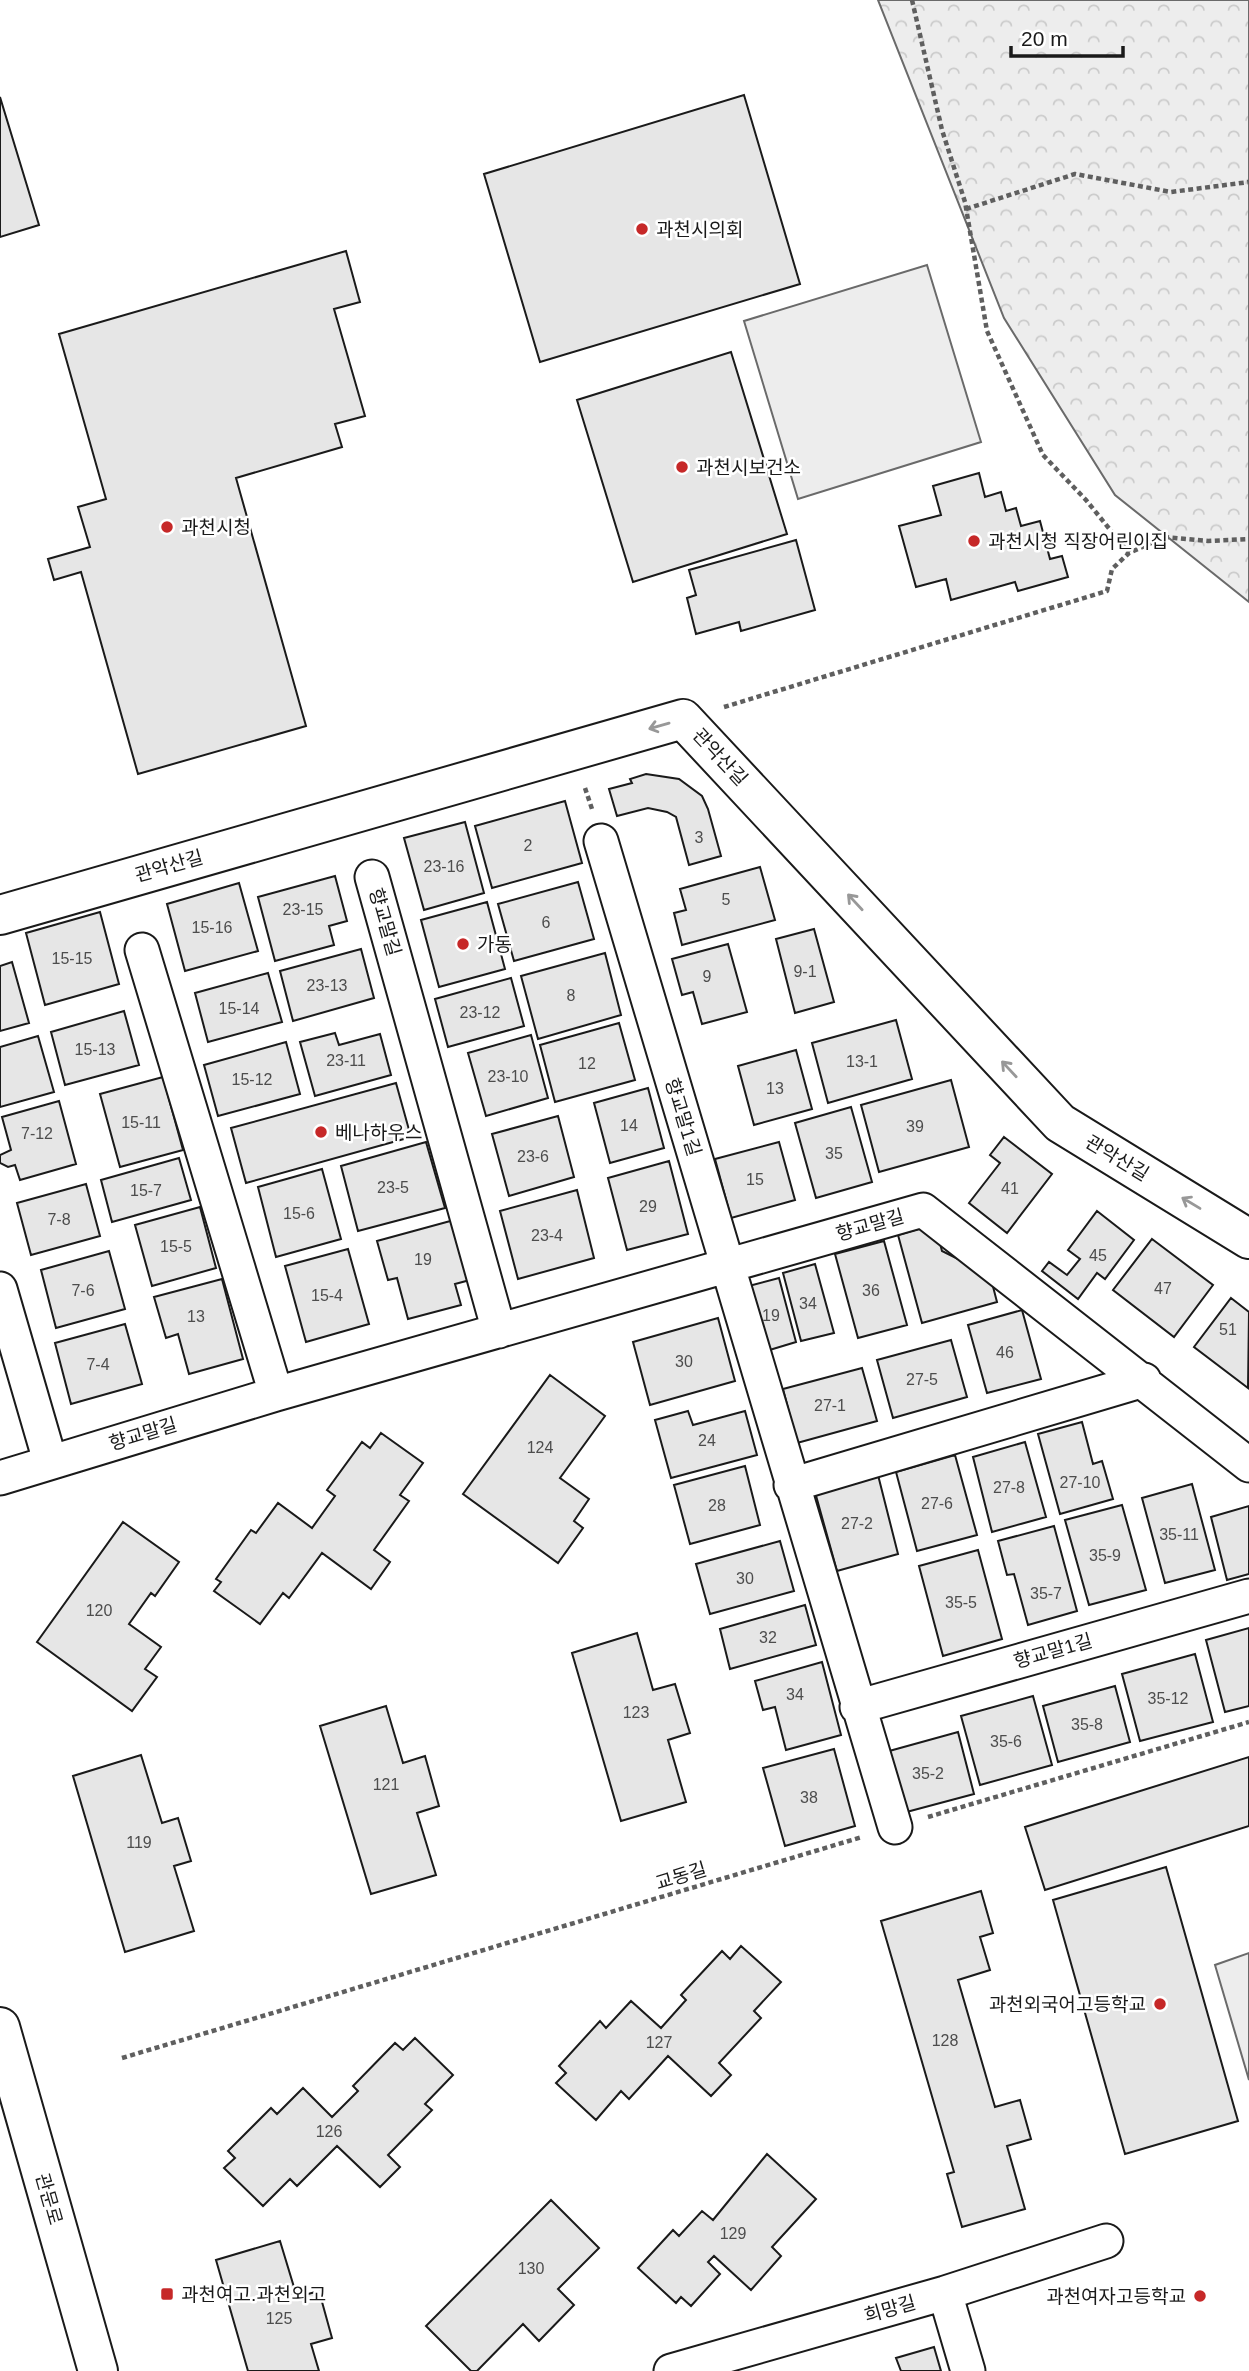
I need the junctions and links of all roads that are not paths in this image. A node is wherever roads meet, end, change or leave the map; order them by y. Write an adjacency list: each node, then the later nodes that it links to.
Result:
1 (601, 841): 6 (street, 향교말1길)
2 (372, 877): 8 (street, 향교말길)
3 (0, 915): 5 (street, 관악산길, one-way to 3)
4 (142, 950): 10 (street)
5 (1249, 1239)
6 (727, 1265): 8 (street, 향교말길); 9 (street, 향교말길); 14 (street, 향교말1길)
7 (0, 1289): 11 (street)
8 (499, 1331): 10 (street, 향교말길)
9 (1144, 1380): 12 (street, 향교말길); 14 (street)
10 (276, 1394): 11 (street, 향교말길)
11 (50, 1461): 13 (street, 향교말길)
12 (1249, 1465)
13 (0, 1478)
14 (791, 1485): 16 (street, 향교말1길)
15 (1249, 1596): 16 (street, 향교말1길)
16 (857, 1707): 17 (street, 향교말1길)
17 (895, 1827)
18 (0, 2027): 22 (street, 관문로)
19 (1106, 2241): 20 (street, 희망길)
20 (945, 2293): 21 (street, 희망길); 24 (street)
21 (739, 2362): 23 (street, 희망길)
22 (98, 2371)
23 (671, 2371)
24 (968, 2371)

